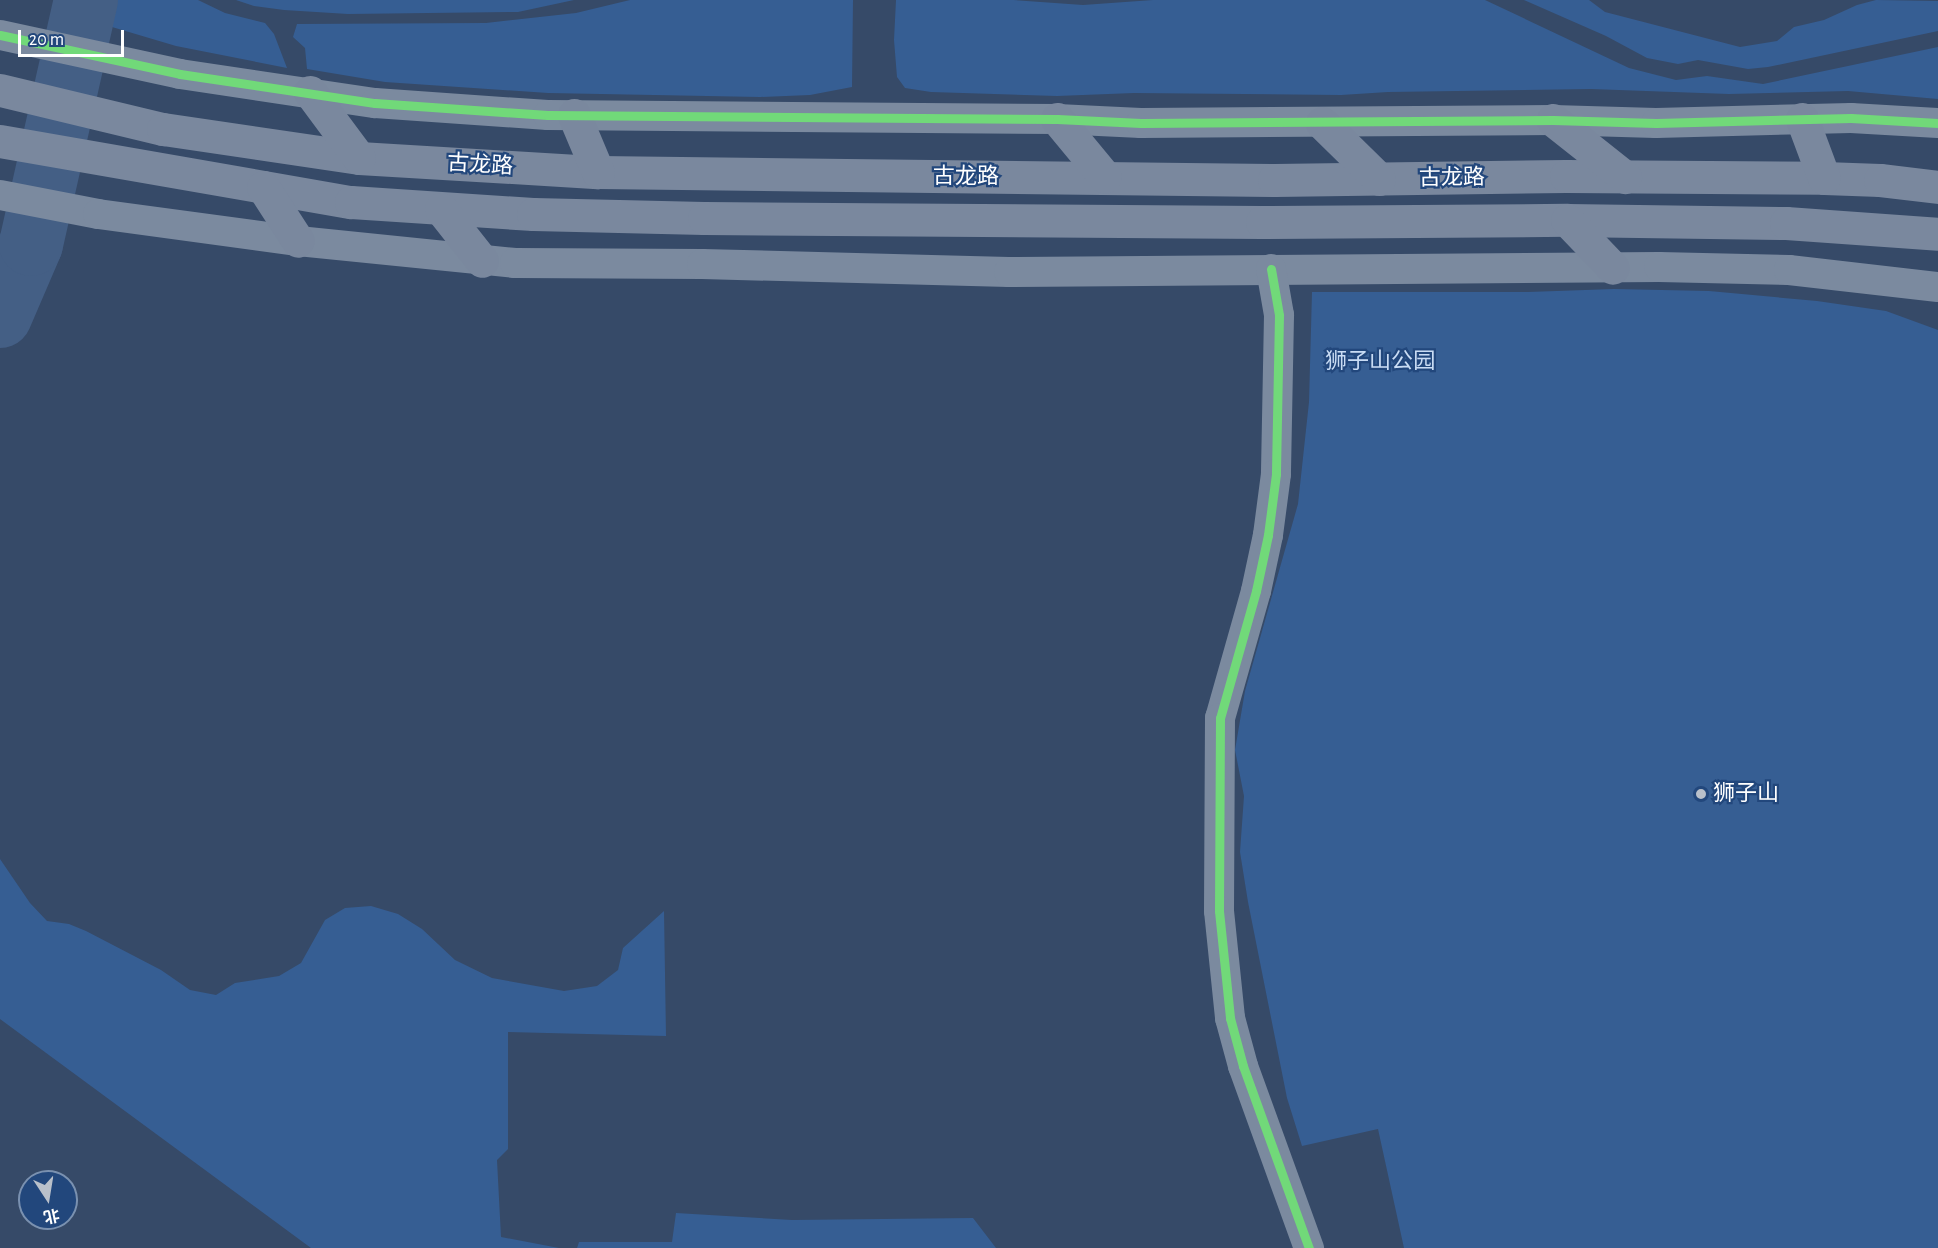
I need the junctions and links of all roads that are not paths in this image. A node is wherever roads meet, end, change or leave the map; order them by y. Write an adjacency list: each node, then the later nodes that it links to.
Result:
1 (10, 38): 3 (street)
2 (4, 91): 11 (main road, 古龙路)
3 (310, 92): 4 (street); 11 (main road)
4 (574, 115): 5 (street); 12 (main road)
5 (1057, 119): 8 (street); 13 (main road)
6 (1802, 119): 7 (street); 9 (street); 15 (main road)
7 (1553, 120): 8 (street); 14 (main road)
8 (1322, 123): 16 (main road)
9 (1938, 123)
10 (0, 141): 17 (main road, 古龙路)
11 (360, 158): 12 (main road, 古龙路)
12 (598, 172): 13 (main road, 古龙路)
13 (1105, 177): 16 (main road, 古龙路)
14 (1625, 177): 15 (main road, 古龙路); 16 (main road, 古龙路)
15 (1824, 178): 18 (main road, 古龙路)
16 (1379, 179)
17 (262, 187): 20 (main road, 古龙路); 23 (main road)
18 (1938, 187)
19 (13, 197): 23 (street)
20 (441, 209): 21 (main road, 古龙路); 24 (main road)
21 (1567, 220): 22 (main road, 古龙路); 25 (main road)
22 (1938, 234)
23 (298, 241): 24 (street)
24 (482, 261): 26 (street)
25 (1613, 268): 26 (street); 27 (street)
26 (1271, 269): 28 (street)
27 (1938, 287)
28 (1309, 1248)

